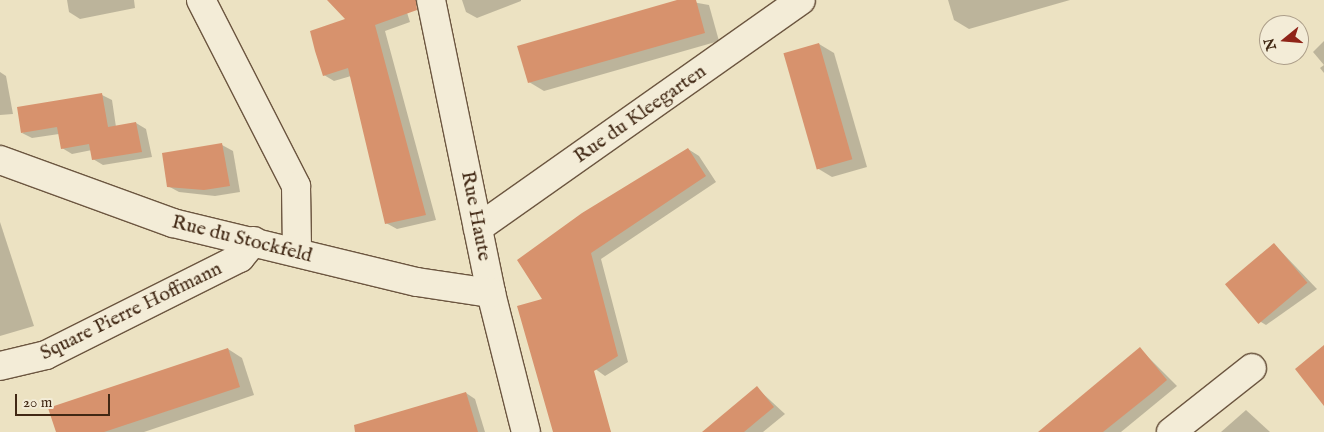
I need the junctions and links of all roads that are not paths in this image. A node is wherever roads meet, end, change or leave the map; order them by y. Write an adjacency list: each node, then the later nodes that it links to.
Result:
1 (201, 0): 7 (street)
2 (431, 0): 5 (street, Rue Haute)
3 (801, 0): 5 (street, Rue du Kleegarten)
4 (0, 160): 6 (street, Rue du Stockfeld)
5 (478, 228): 8 (street, Rue Haute)
6 (254, 241): 7 (street, Rue du Stockfeld); 9 (street, Square Pierre Hoffmann)
7 (296, 252): 8 (street, Rue du Stockfeld)
8 (491, 292): 11 (street, Rue Haute)
9 (0, 366)
10 (1252, 368): 12 (street)
11 (526, 432)
12 (1171, 432)

